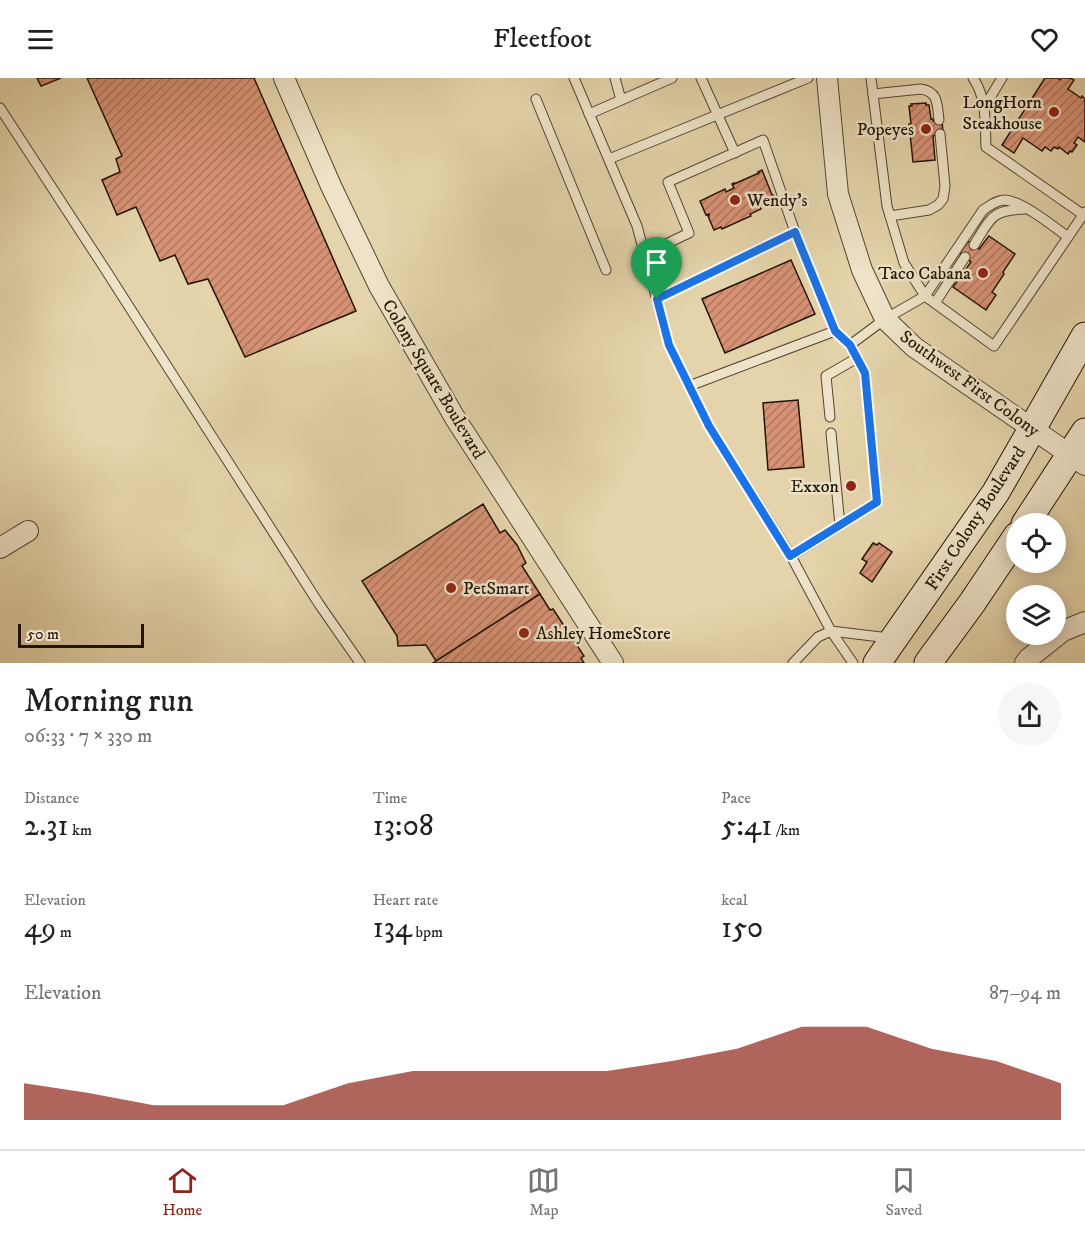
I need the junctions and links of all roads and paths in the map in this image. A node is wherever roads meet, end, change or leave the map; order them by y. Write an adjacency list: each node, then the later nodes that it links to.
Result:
1 (284, 78): 63 (street, Colony Square Boulevard)
2 (574, 78): 16 (lane)
3 (615, 78): 13 (lane)
4 (672, 78): 13 (lane)
5 (701, 78): 17 (lane)
6 (808, 78): 17 (lane)
7 (827, 78): 34 (street, Southwest First Colony)
8 (872, 78): 11 (lane)
9 (973, 78): 14 (lane)
10 (1002, 78): 14 (lane)
11 (873, 94): 18 (lane); 24 (lane)
12 (536, 99): 30 (lane)
13 (621, 100): 16 (lane)
14 (985, 106): 23 (lane)
15 (0, 108): 62 (lane)
16 (589, 114): 21 (lane)
17 (717, 114): 20 (lane); 21 (lane)
18 (939, 120)
19 (940, 134): 24 (lane)
20 (735, 153): 25 (lane); 28 (lane)
21 (609, 159): 28 (lane)
22 (1028, 209): 26 (lane); 27 (lane); 31 (lane)
23 (1084, 214): 26 (lane)
24 (890, 216): 31 (lane)
25 (795, 232): 32 (lane); 35 (lane)
26 (1068, 237): 33 (lane)
27 (974, 245)
28 (645, 254): 32 (lane)
29 (965, 257): 33 (lane)
30 (606, 270)
31 (925, 296): 33 (lane); 34 (lane)
32 (657, 299): 39 (lane)
33 (935, 303)
34 (885, 319): 37 (lane); 43 (street, Southwest First Colony)
35 (835, 331): 37 (lane); 39 (lane)
36 (1085, 336): 43 (main road, First Colony Boulevard)
37 (850, 345): 38 (lane)
38 (856, 358): 40 (lane); 42 (lane)
39 (689, 386): 58 (lane)
40 (866, 388): 41 (lane); 44 (lane)
41 (855, 389)
42 (840, 410)
43 (1032, 429): 50 (street, Southwest First Colony); 61 (main road, First Colony Boulevard)
44 (870, 430): 45 (lane); 48 (lane)
45 (859, 431)
46 (1085, 432): 50 (main road)
47 (842, 433): 54 (lane)
48 (872, 453): 49 (lane); 51 (lane)
49 (861, 454)
50 (1078, 460): 53 (main road)
51 (875, 477): 52 (lane); 54 (lane)
52 (864, 479)
53 (1034, 513)
54 (840, 525): 58 (lane)
55 (28, 531): 56 (street)
56 (0, 548)
57 (1006, 552): 67 (main road)
58 (790, 556): 60 (lane)
59 (1085, 622): 68 (street)
60 (831, 631): 61 (lane); 64 (lane); 65 (lane)
61 (894, 639): 66 (main road, First Colony Boulevard)
62 (360, 663)
63 (613, 663)
64 (793, 663)
65 (853, 663)
66 (877, 663)
67 (928, 663)
68 (1025, 663)

